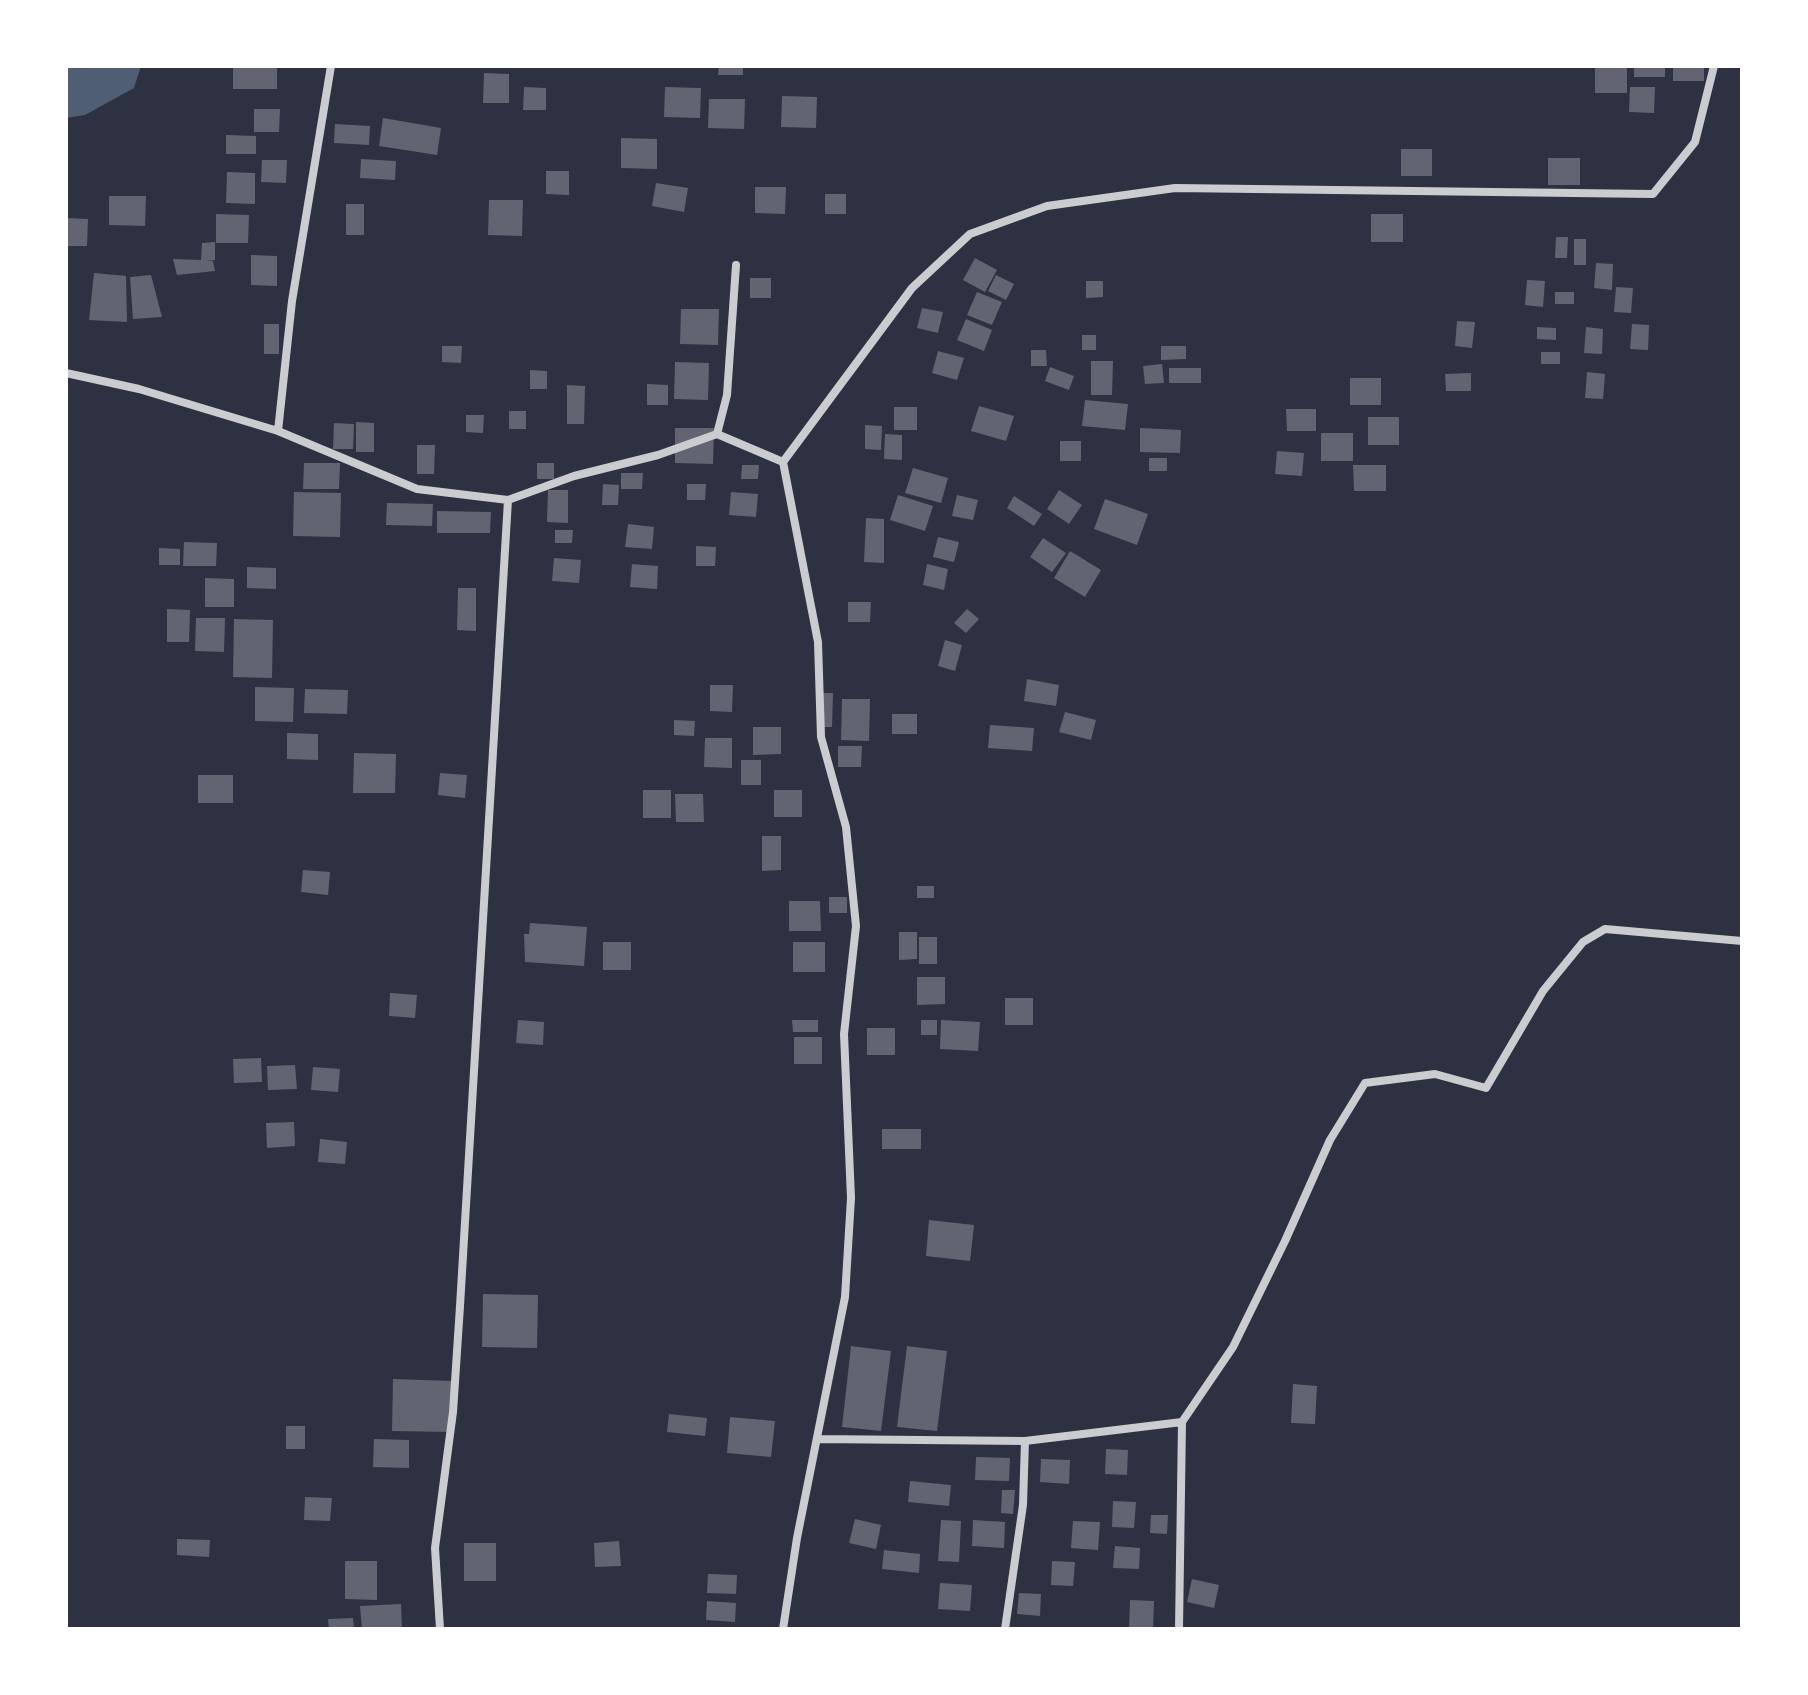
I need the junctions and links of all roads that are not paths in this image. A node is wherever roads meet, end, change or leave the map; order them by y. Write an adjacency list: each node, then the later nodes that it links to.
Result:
1 (331, 66): 5 (street)
2 (1714, 66): 7 (street)
3 (736, 265): 6 (street)
4 (66, 373): 5 (street)
5 (278, 431): 8 (street)
6 (717, 434): 7 (street); 8 (street)
7 (783, 462): 11 (street)
8 (508, 500): 13 (street)
9 (1742, 941): 10 (street)
10 (1182, 1422): 12 (street); 16 (street)
11 (817, 1439): 12 (street); 14 (street)
12 (1025, 1441): 15 (street)
13 (440, 1629)
14 (783, 1629)
15 (1005, 1629)
16 (1179, 1629)

